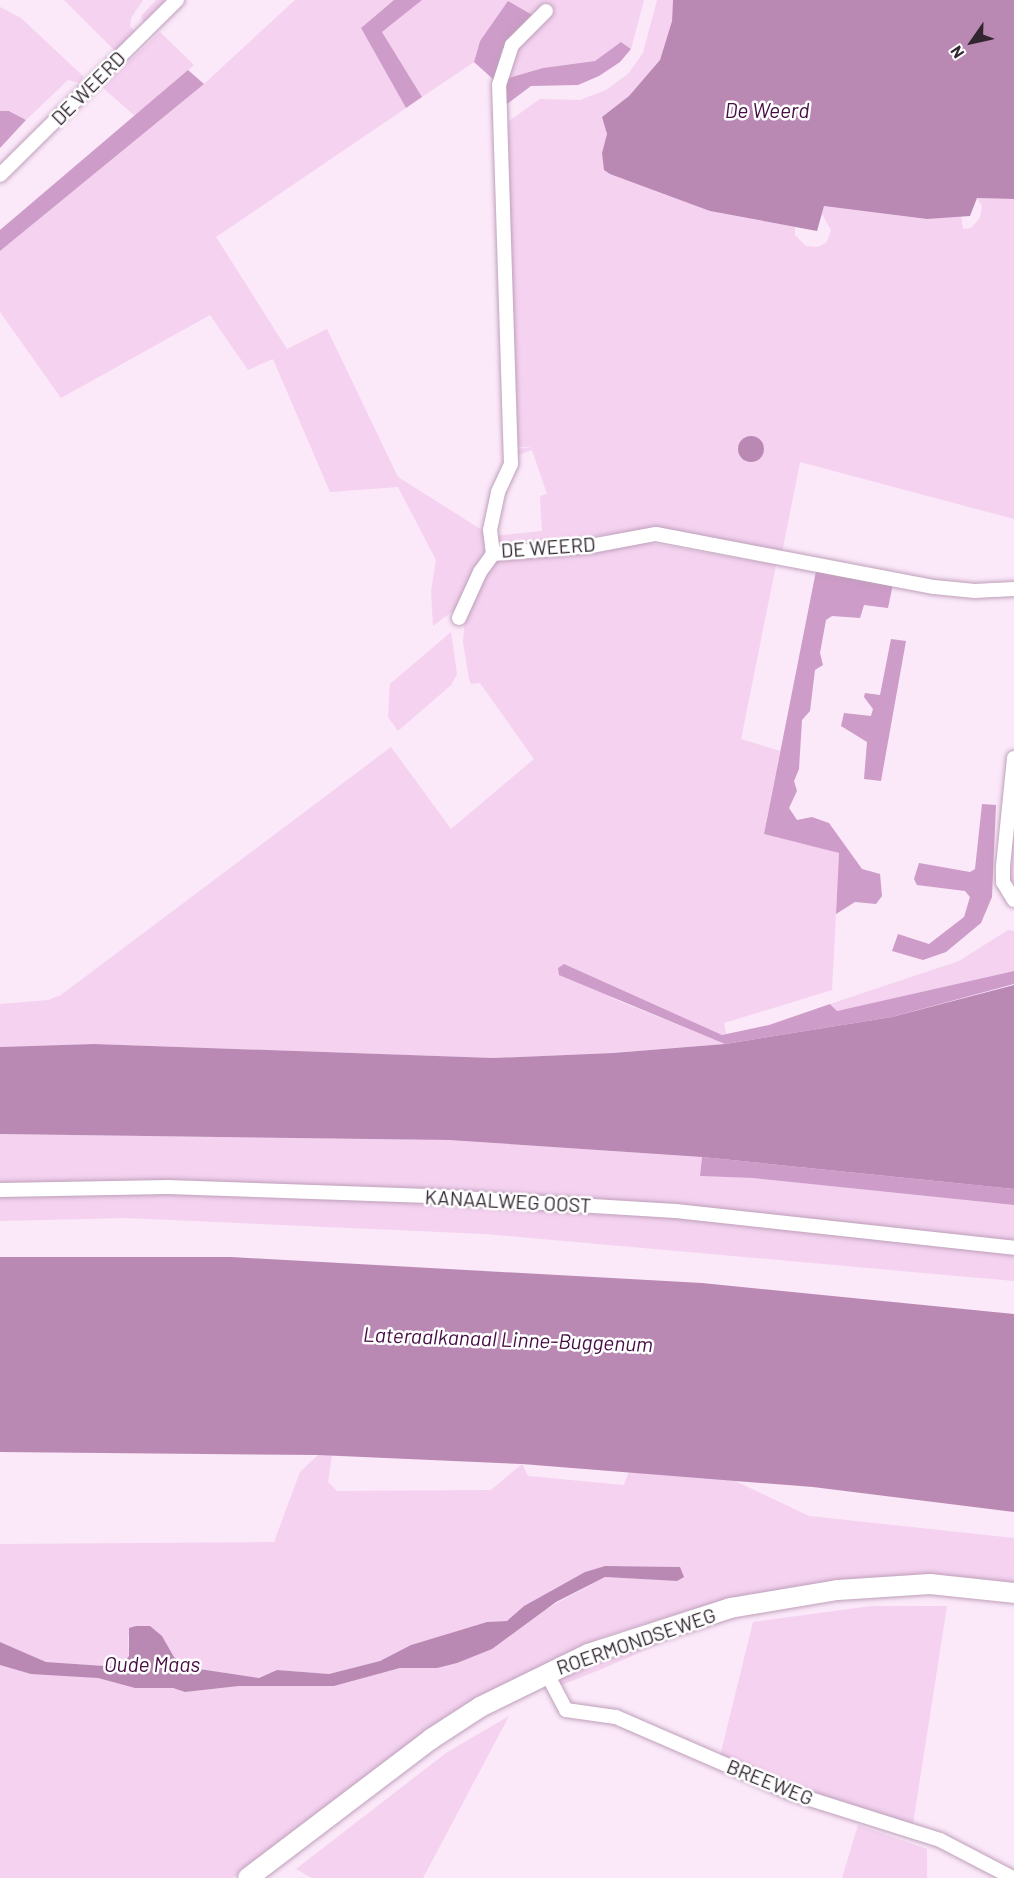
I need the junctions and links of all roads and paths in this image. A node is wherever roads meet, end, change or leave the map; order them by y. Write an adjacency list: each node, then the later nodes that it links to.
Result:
1 (177, 0): 3 (street, DE WEERD)
2 (546, 11): 4 (street, DE WEERD)
3 (0, 175)
4 (493, 554): 5 (street, DE WEERD); 6 (street)
5 (1014, 589)
6 (459, 618)
7 (1014, 758): 8 (street)
8 (1014, 900)
9 (0, 1190): 10 (street, KANAALWEG OOST)
10 (1014, 1248)
11 (1014, 1593): 12 (main road, ROERMONDSEWEG)
12 (546, 1672): 13 (main road, ROERMONDSEWEG); 14 (street, BREEWEG)
13 (248, 1878)
14 (1013, 1878)

